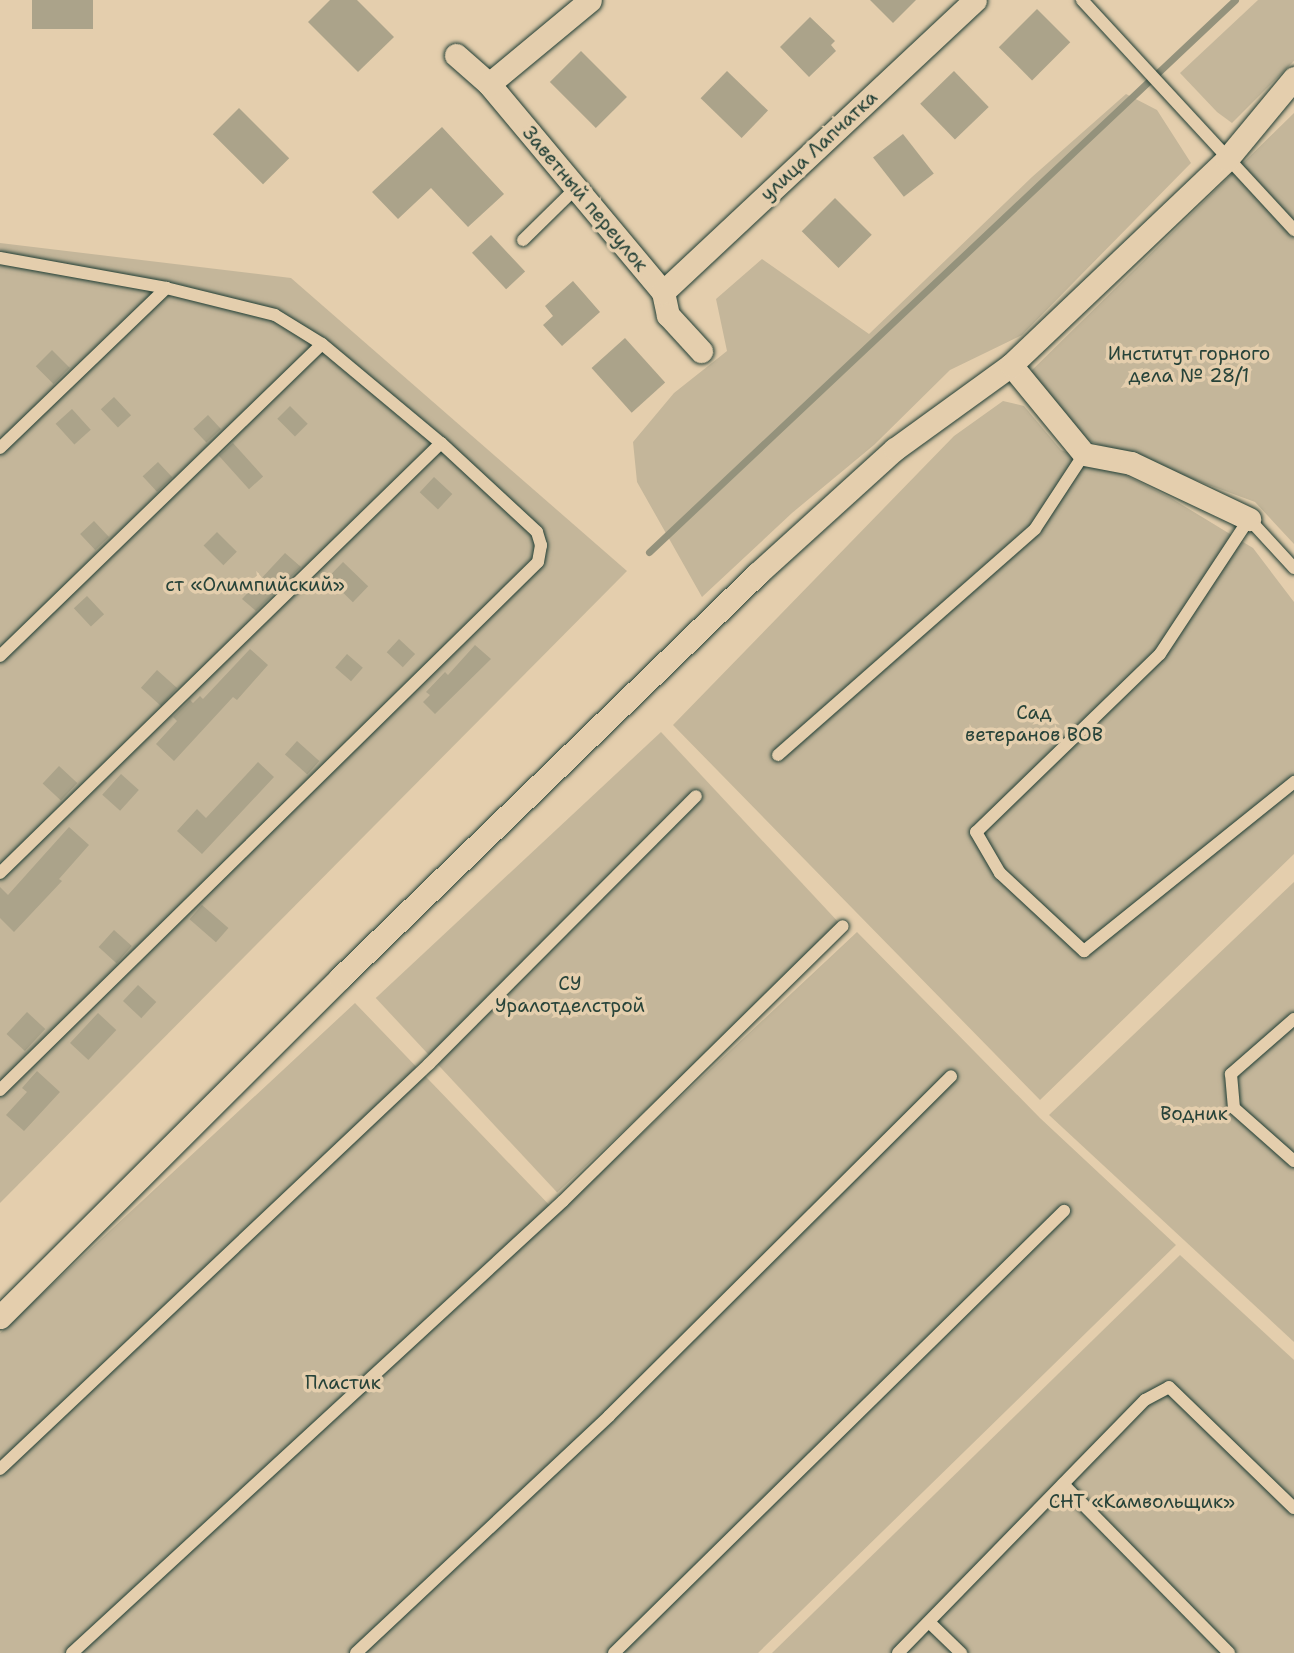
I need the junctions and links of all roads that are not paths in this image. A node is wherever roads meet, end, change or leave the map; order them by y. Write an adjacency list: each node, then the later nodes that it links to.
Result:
1 (590, 0): 6 (street)
2 (975, 0): 13 (street, улица Лапчатка)
3 (1082, 0): 7 (lane)
4 (456, 55): 6 (street, Заветный переулок)
5 (1294, 78): 7 (street)
6 (489, 84): 8 (street, Заветный переулок)
7 (1227, 159): 9 (lane); 16 (street)
8 (576, 188): 10 (lane); 13 (street, Заветный переулок)
9 (1294, 230)
10 (523, 240)
11 (0, 258): 12 (lane)
12 (166, 288): 14 (lane); 18 (lane)
13 (663, 292): 15 (street, Заветный переулок)
14 (322, 344): 17 (lane); 22 (lane)
15 (701, 351)
16 (1011, 365): 19 (street); 33 (street)
17 (441, 443): 26 (lane); 30 (lane)
18 (0, 449)
19 (1084, 454): 20 (street); 23 (lane)
20 (1249, 519): 21 (lane); 24 (lane)
21 (1294, 568)
22 (0, 656)
23 (778, 755)
24 (1294, 782)
25 (696, 796): 34 (lane)
26 (0, 873)
27 (843, 926): 38 (lane)
28 (1294, 1019): 31 (lane)
29 (951, 1076): 39 (lane)
30 (0, 1090)
31 (1294, 1161)
32 (1064, 1211): 40 (lane)
33 (0, 1317)
34 (0, 1469)
35 (1063, 1484): 36 (lane); 37 (lane); 43 (lane)
36 (1294, 1508)
37 (929, 1622): 41 (lane); 42 (lane)
38 (72, 1653)
39 (356, 1653)
40 (614, 1653)
41 (898, 1653)
42 (961, 1653)
43 (1230, 1653)

